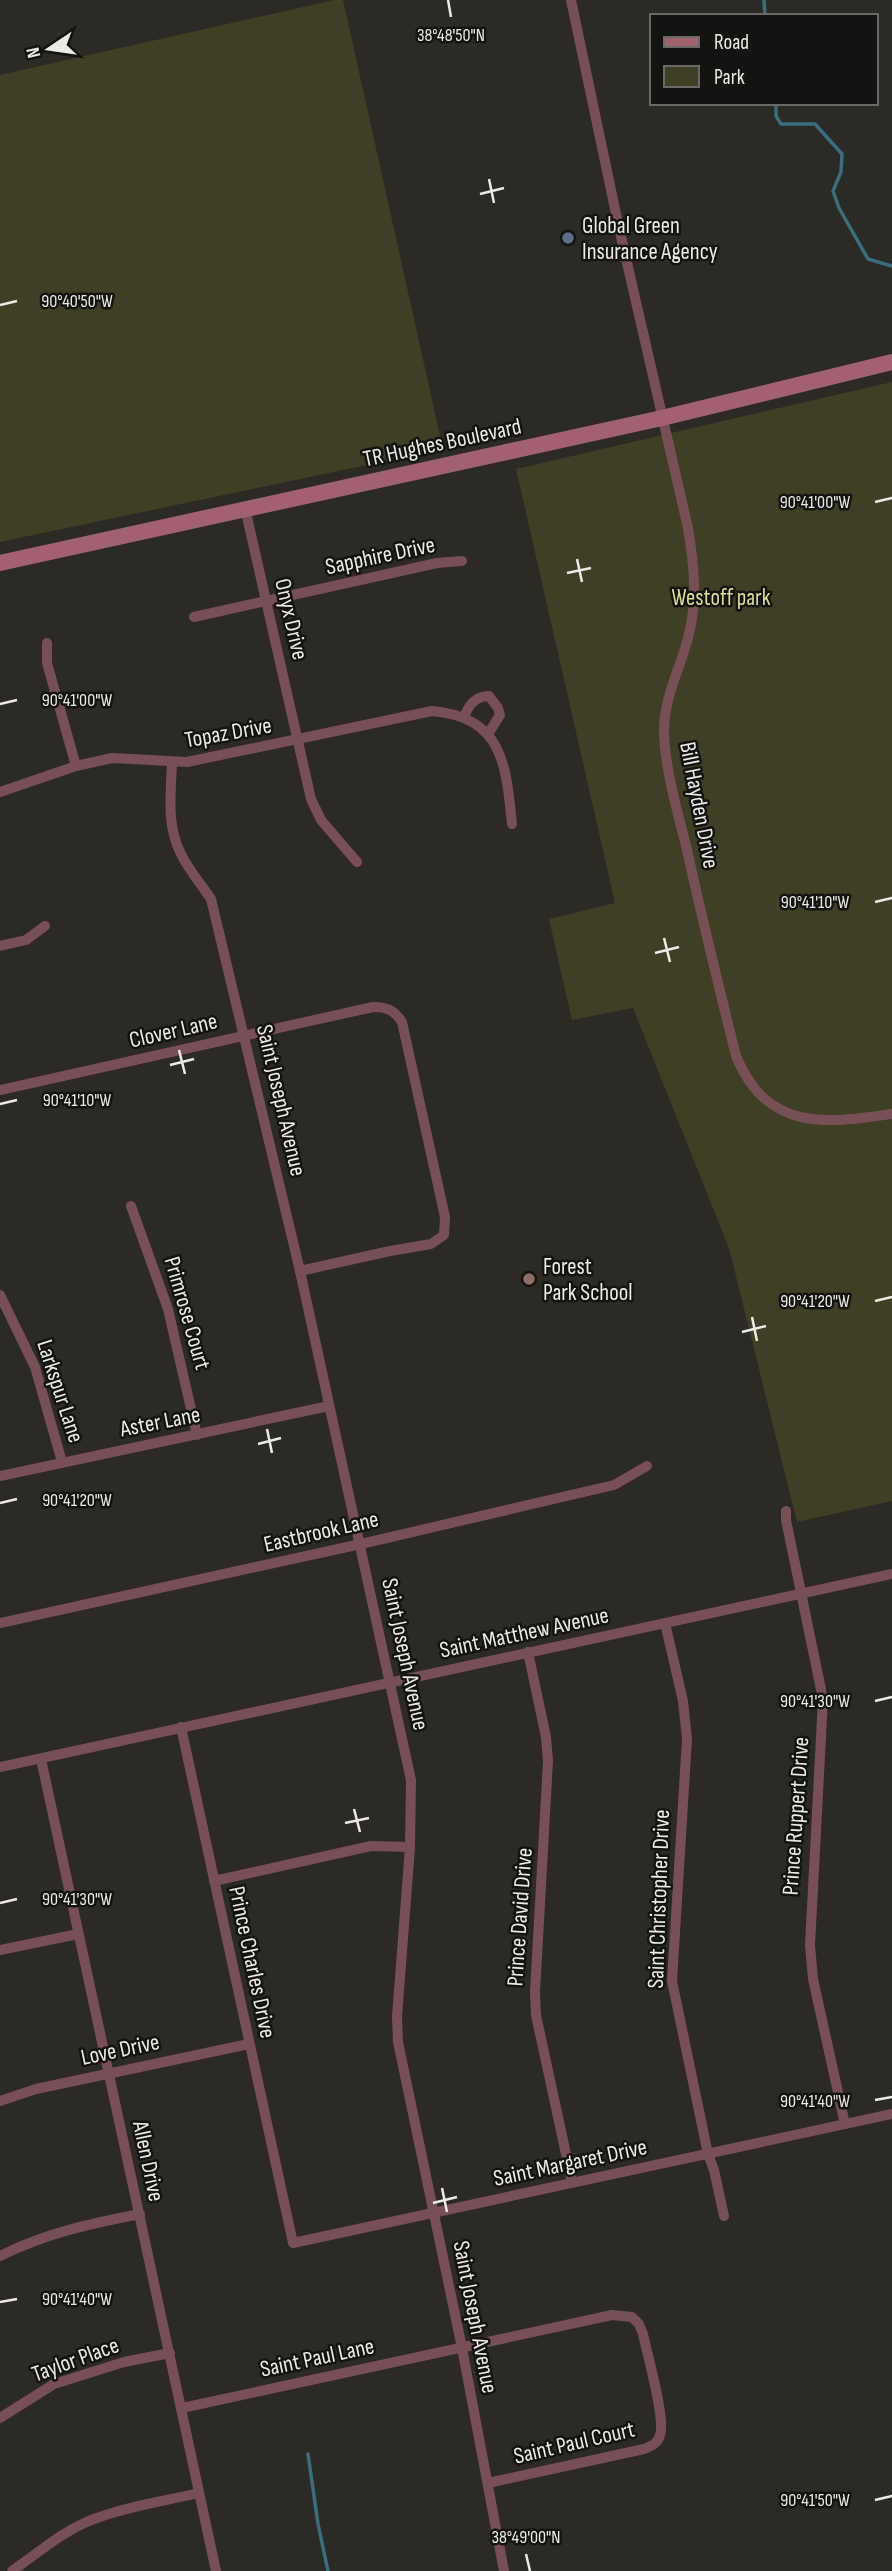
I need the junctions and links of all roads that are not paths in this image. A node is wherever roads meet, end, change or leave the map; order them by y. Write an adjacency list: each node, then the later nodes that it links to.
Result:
1 (571, 0): 3 (street, Bill Hayden Drive)
2 (892, 362): 3 (main road, TR Hughes Boulevard)
3 (662, 418): 4 (main road, TR Hughes Boulevard); 22 (street, Bill Hayden Drive)
4 (245, 508): 6 (main road, TR Hughes Boulevard); 7 (street, Onyx Drive)
5 (462, 561): 7 (street, Sapphire Drive)
6 (0, 563)
7 (267, 600): 8 (street, Sapphire Drive); 12 (street, Onyx Drive)
8 (194, 617)
9 (47, 643): 14 (street)
10 (464, 717): 11 (street, Topaz Drive); 11 (street); 12 (street, Topaz Drive)
11 (488, 734): 16 (street, Topaz Drive)
12 (299, 740): 13 (street, Topaz Drive); 17 (street, Onyx Drive)
13 (172, 762): 14 (street, Topaz Drive); 20 (street, Saint Joseph Avenue)
14 (76, 766): 15 (street, Topaz Drive)
15 (0, 792)
16 (512, 824)
17 (357, 862)
18 (45, 926): 19 (street)
19 (0, 946)
20 (245, 1035): 21 (street, Clover Lane); 24 (street, Saint Joseph Avenue); 24 (street, Clover Lane)
21 (0, 1090)
22 (892, 1114)
23 (131, 1206): 27 (street, Primrose Court)
24 (300, 1271): 26 (street, Saint Joseph Avenue)
25 (0, 1295): 28 (street, Larkspur Lane)
26 (329, 1406): 27 (street, Aster Lane); 32 (street, Saint Joseph Avenue)
27 (197, 1435): 28 (street, Aster Lane)
28 (62, 1462): 30 (street, Aster Lane)
29 (647, 1466): 32 (street, Eastbrook Lane)
30 (0, 1476)
31 (786, 1511): 34 (street, Prince Ruppert Drive)
32 (361, 1544): 35 (street, Eastbrook Lane); 38 (street, Saint Joseph Avenue)
33 (892, 1574): 34 (street, Saint Matthew Avenue)
34 (802, 1593): 36 (street, Saint Matthew Avenue); 50 (street, Prince Ruppert Drive)
35 (0, 1623)
36 (665, 1623): 37 (street, Saint Matthew Avenue); 51 (street, Saint Christopher Drive)
37 (528, 1652): 38 (street, Saint Matthew Avenue); 52 (street, Prince David Drive)
38 (391, 1681): 39 (street, Saint Matthew Avenue); 42 (street, Saint Joseph Avenue)
39 (181, 1727): 40 (street, Saint Matthew Avenue); 43 (street, Prince Charles Drive)
40 (41, 1759): 41 (street, Saint Matthew Avenue); 44 (street, Allen Drive)
41 (0, 1767)
42 (410, 1847): 43 (street); 54 (street, Saint Joseph Avenue)
43 (214, 1881): 46 (street, Prince Charles Drive)
44 (78, 1934): 45 (street); 47 (street, Allen Drive)
45 (0, 1950)
46 (249, 2044): 47 (street, Love Drive); 53 (street, Prince Charles Drive)
47 (109, 2073): 48 (street, Love Drive); 55 (street, Allen Drive)
48 (0, 2101)
49 (892, 2114): 50 (street, Saint Margaret Drive)
50 (845, 2124): 51 (street, Saint Margaret Drive)
51 (708, 2154): 52 (street, Saint Margaret Drive); 56 (street, Saint Christopher Drive)
52 (572, 2182): 54 (street, Saint Margaret Drive)
53 (284, 2207): 54 (street, Saint Margaret Drive)
54 (434, 2212): 58 (street, Saint Joseph Avenue)
55 (139, 2214): 57 (street); 59 (street, Allen Drive)
56 (724, 2216)
57 (0, 2256)
58 (461, 2348): 60 (street, Saint Paul Lane); 62 (street, Saint Joseph Avenue); 62 (street, Saint Paul Court)
59 (170, 2353): 60 (street, Allen Drive); 61 (street, Taylor Place)
60 (182, 2408): 63 (street, Allen Drive)
61 (0, 2418)
62 (488, 2483): 66 (street, Saint Joseph Avenue)
63 (200, 2493): 64 (street); 65 (street, Allen Drive)
64 (12, 2571)
65 (216, 2571)
66 (504, 2571)

